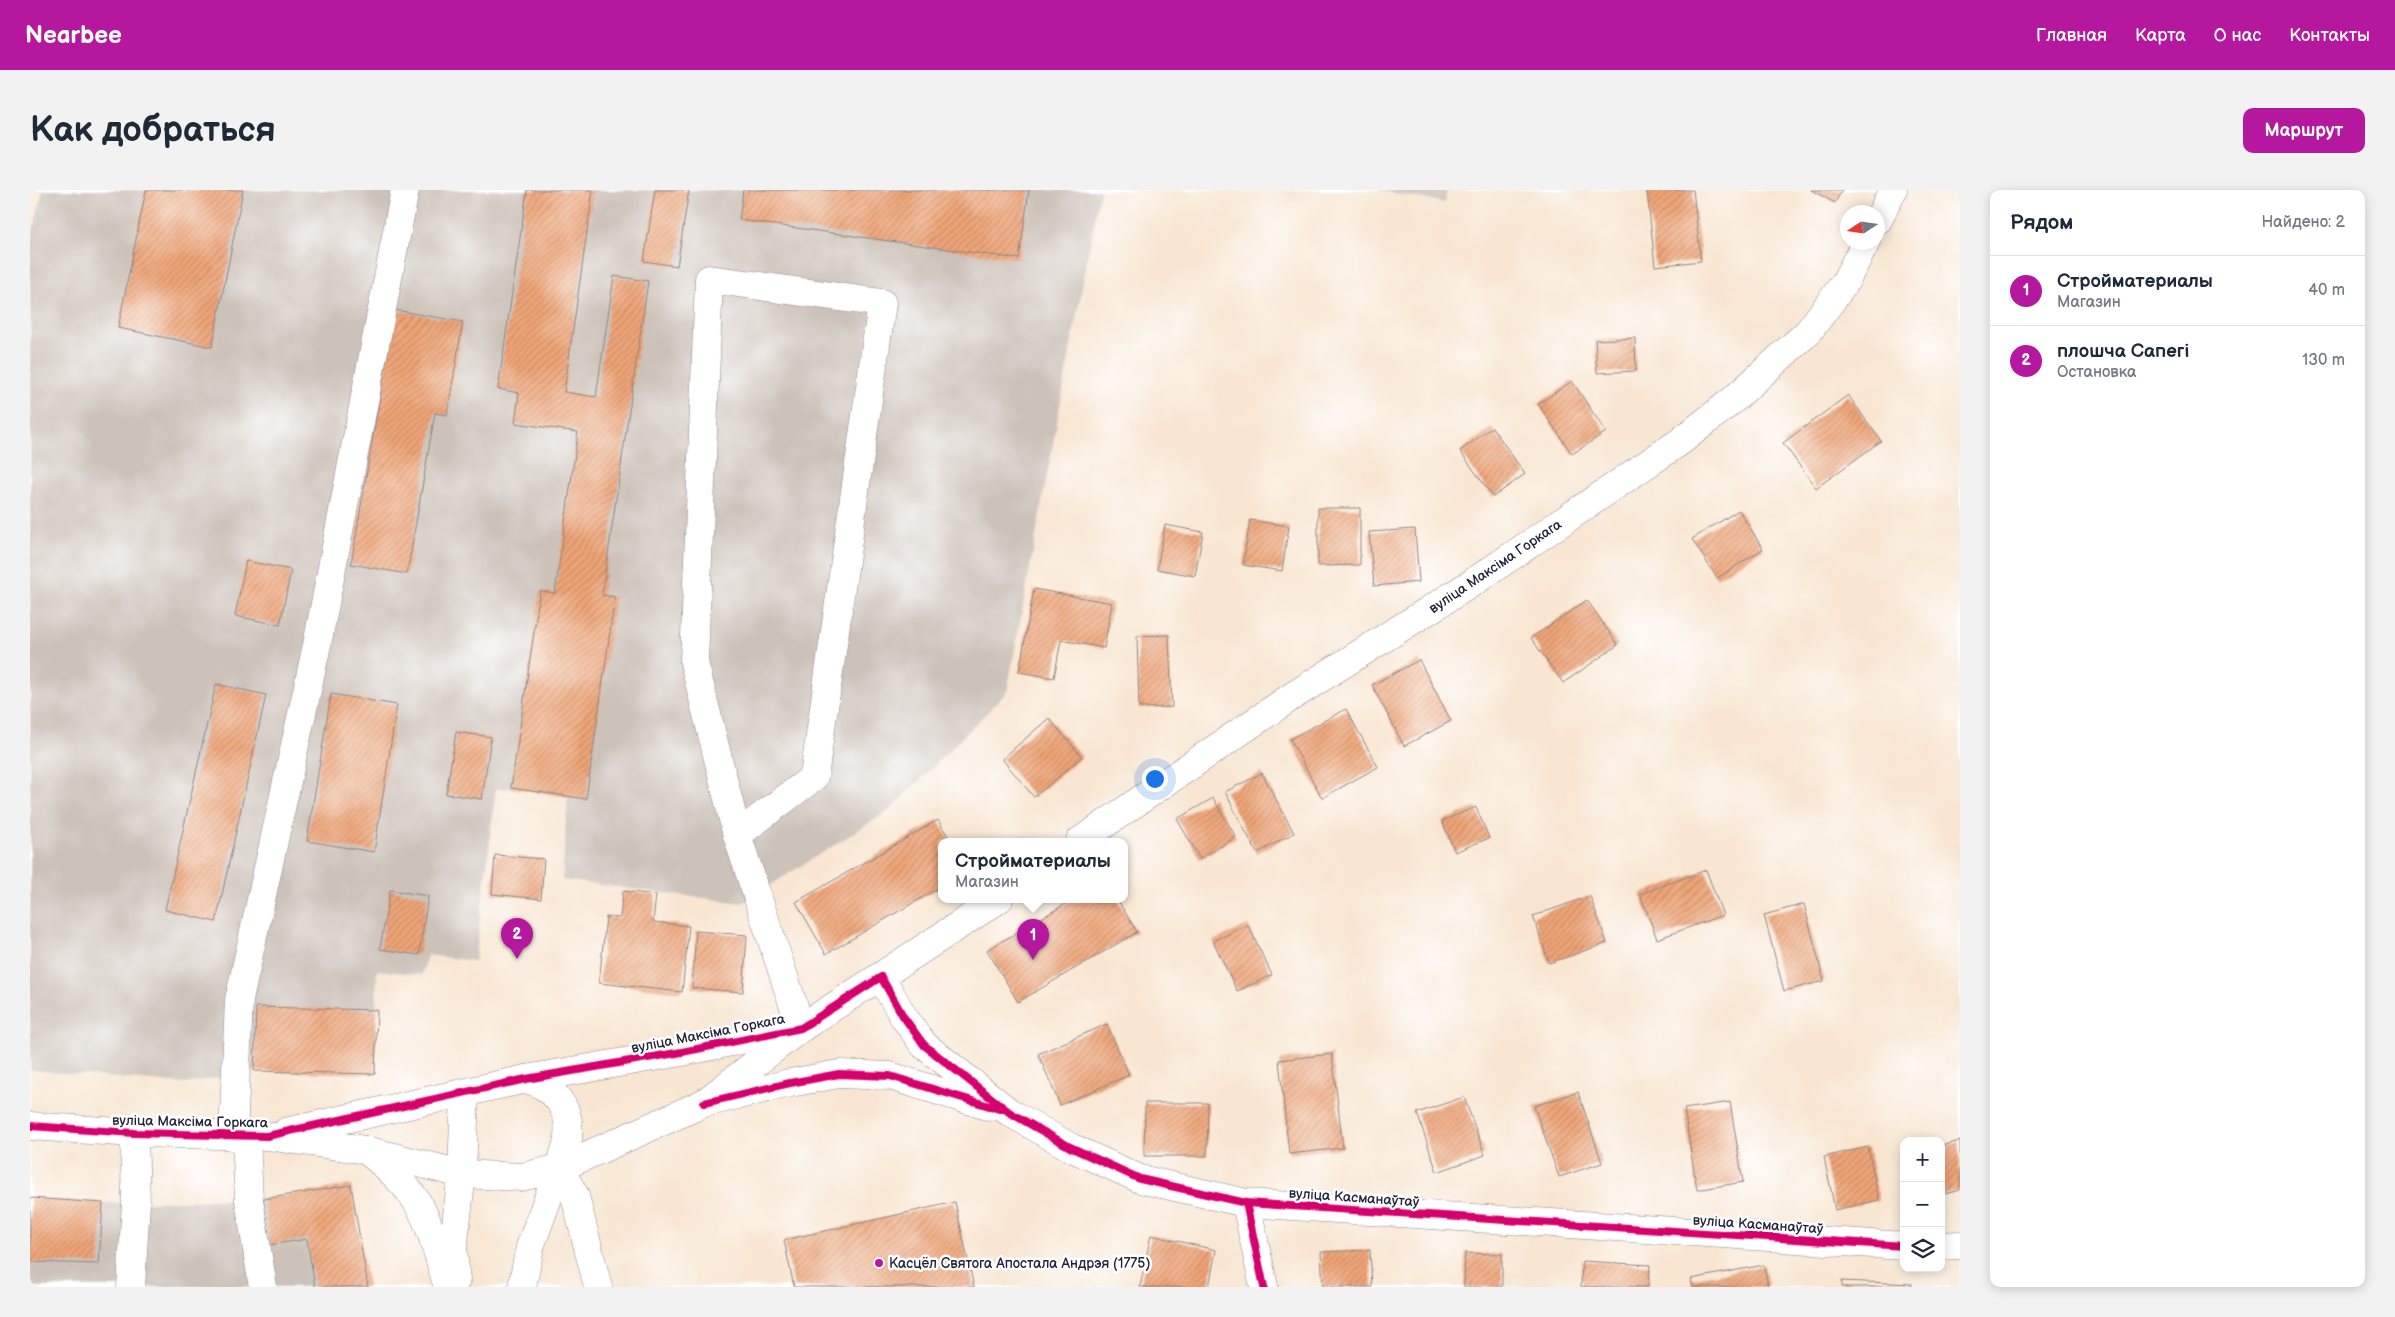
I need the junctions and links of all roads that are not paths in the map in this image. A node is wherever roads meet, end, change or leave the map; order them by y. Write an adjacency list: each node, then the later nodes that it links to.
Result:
1 (405, 190): 16 (main road)
2 (1893, 190): 3 (main road)
3 (1885, 206)
4 (1862, 250): 6 (main road, вуліца Максіма Горкага)
5 (737, 835): 5 (main road); 9 (main road)
6 (1084, 838)
7 (993, 903): 8 (main road, вуліца Максіма Горкага)
8 (881, 977): 9 (main road, вуліца Максіма Горкага); 13 (main road, вуліца Касманаўтаў)
9 (801, 1028): 10 (main road, вуліца Максіма Горкага); 12 (main road, вуліца Максіма Горкага)
10 (526, 1079): 11 (main road); 18 (main road)
11 (466, 1093): 16 (main road, вуліца Максіма Горкага); 19 (main road)
12 (704, 1102): 13 (main road); 18 (main road, вуліца Максіма Горкага)
13 (1009, 1112): 20 (main road, вуліца Касманаўтаў)
14 (30, 1126): 15 (main road, вуліца Максіма Горкага)
15 (134, 1133): 16 (main road, вуліца Максіма Горкага); 24 (main road)
16 (249, 1136): 17 (main road, вуліца Максіма Горкага); 25 (main road)
17 (366, 1150): 19 (main road, вуліца Максіма Горкага); 26 (main road)
18 (558, 1168): 19 (main road); 28 (main road); 29 (main road)
19 (462, 1174): 27 (main road)
20 (1246, 1203): 22 (main road, вуліца Касманаўтаў); 30 (main road)
21 (1960, 1245): 23 (main road)
22 (1900, 1246)
23 (1945, 1246)
24 (131, 1287)
25 (263, 1287)
26 (448, 1287)
27 (457, 1287)
28 (522, 1287)
29 (598, 1287)
30 (1264, 1287)

